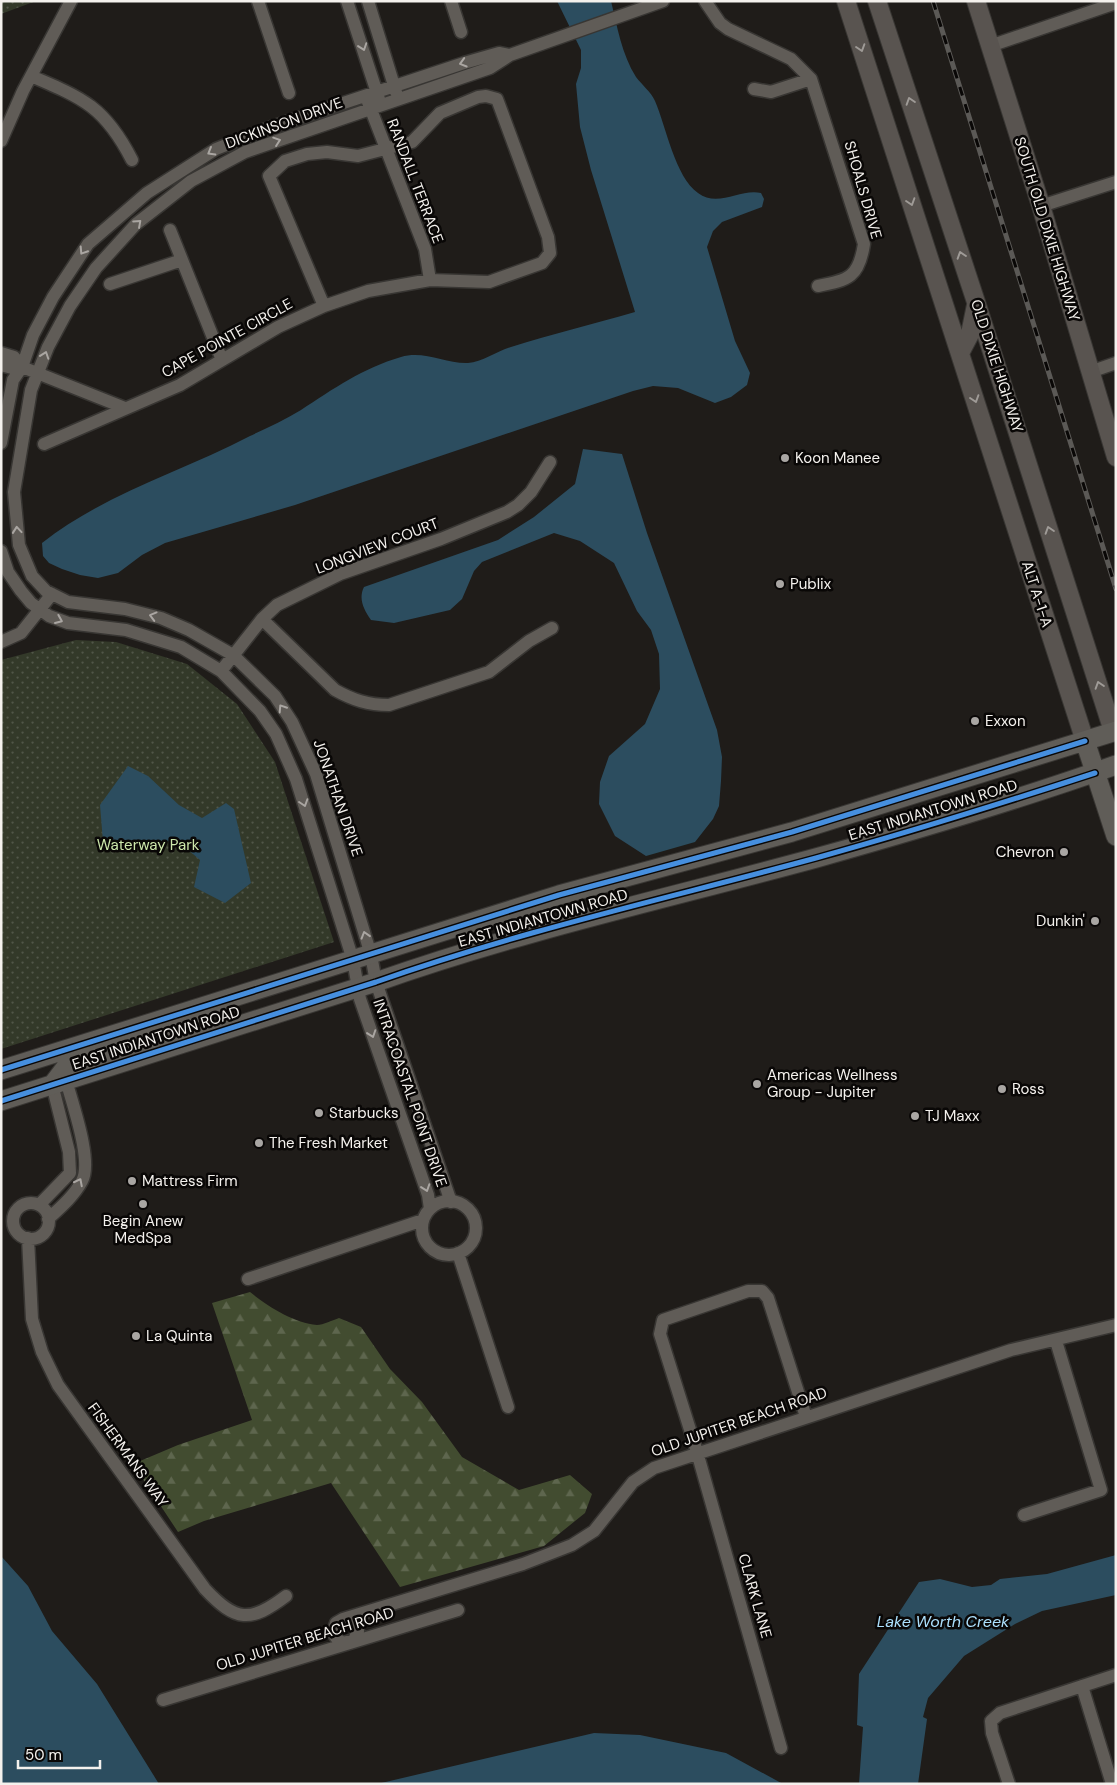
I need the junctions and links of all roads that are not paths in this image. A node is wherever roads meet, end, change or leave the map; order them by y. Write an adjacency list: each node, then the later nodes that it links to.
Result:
1 (71, 1): 15 (street)
2 (258, 1): 19 (street)
3 (347, 1): 20 (street, RANDALL TERRACE, one-way to 20)
4 (368, 1): 17 (street, RANDALL TERRACE)
5 (451, 1): 12 (street)
6 (663, 1): 14 (street, DICKINSON DRIVE)
7 (705, 1): 16 (street, SHOALS DRIVE)
8 (846, 1): 36 (main road, OLD DIXIE HIGHWAY, one-way to 36)
9 (877, 1): 33 (main road, OLD DIXIE HIGHWAY, one-way to 9)
10 (976, 1): 13 (main road, SOUTH OLD DIXIE HIGHWAY)
11 (1116, 3): 13 (street)
12 (462, 32)
13 (990, 46): 27 (main road, SOUTH OLD DIXIE HIGHWAY)
14 (510, 54): 17 (street, DICKINSON DRIVE, one-way to 17); 21 (street, DICKINSON DRIVE)
15 (32, 76): 23 (street); 25 (street)
16 (811, 79): 18 (street); 32 (street, SHOALS DRIVE)
17 (393, 85): 20 (street, DICKINSON DRIVE); 21 (street, RANDALL TERRACE)
18 (754, 89)
19 (289, 93)
20 (371, 93): 22 (street, RANDALL TERRACE); 40 (street, DICKINSON DRIVE, one-way to 40)
21 (398, 100): 22 (street, DICKINSON DRIVE)
22 (376, 107): 24 (street, RANDALL TERRACE); 42 (street, DICKINSON DRIVE, one-way to 22)
23 (1, 141)
24 (386, 149): 30 (street, RANDALL TERRACE); 30 (street, CAPE POINTE CIRCLE); 34 (street, CAPE POINTE CIRCLE)
25 (132, 160)
26 (1116, 182): 27 (street)
27 (1041, 206): 41 (main road, SOUTH OLD DIXIE HIGHWAY)
28 (170, 230): 29 (street)
29 (182, 260): 31 (street); 37 (street)
30 (430, 280): 34 (street, CAPE POINTE CIRCLE)
31 (110, 284)
32 (818, 286)
33 (976, 302): 36 (main road); 57 (main road, OLD DIXIE HIGHWAY, one-way to 33)
34 (324, 306): 37 (street, CAPE POINTE CIRCLE)
35 (1, 353): 40 (street)
36 (960, 353): 58 (main road, ALT A-1-A, one-way to 58)
37 (222, 360): 43 (street, CAPE POINTE CIRCLE)
38 (1116, 363): 41 (street)
39 (1, 365): 40 (street)
40 (22, 367): 42 (street); 44 (street, DICKINSON DRIVE)
41 (1090, 372): 46 (main road, SOUTH OLD DIXIE HIGHWAY)
42 (39, 373): 43 (street); 49 (street, DICKINSON DRIVE, one-way to 42)
43 (125, 408): 45 (street, CAPE POINTE CIRCLE)
44 (1, 442)
45 (44, 444)
46 (1116, 457)
47 (550, 462): 52 (street, LONGVIEW COURT)
48 (1, 551): 51 (street, JONATHAN DRIVE)
49 (32, 576): 50 (street, JONATHAN DRIVE)
50 (52, 594): 51 (street); 55 (street, JONATHAN DRIVE, one-way to 50)
51 (40, 609): 54 (street); 56 (street, JONATHAN DRIVE, one-way to 56)
52 (262, 619): 53 (street); 55 (street, LONGVIEW COURT)
53 (552, 628)
54 (1, 642)
55 (233, 655): 56 (street, LONGVIEW COURT); 64 (street, JONATHAN DRIVE, one-way to 55)
56 (221, 671): 64 (street, JONATHAN DRIVE, one-way to 64)
57 (1115, 734): 58 (main road, EAST INDIANTOWN ROAD)
58 (1085, 740): 60 (main road, ALT A-1-A); 61 (main road, EAST INDIANTOWN ROAD)
59 (1116, 765): 60 (main road, EAST INDIANTOWN ROAD)
60 (1095, 772): 62 (main road, ALT A-1-A); 63 (main road, EAST INDIANTOWN ROAD)
61 (792, 832): 63 (main road); 64 (main road, EAST INDIANTOWN ROAD)
62 (1116, 836)
63 (801, 862): 65 (main road, EAST INDIANTOWN ROAD)
64 (362, 957): 65 (street, JONATHAN DRIVE); 66 (street, INTRACOASTAL POINT DRIVE); 67 (main road, EAST INDIANTOWN ROAD)
65 (376, 982): 66 (main road, EAST INDIANTOWN ROAD); 71 (street, INTRACOASTAL POINT DRIVE)
66 (358, 988): 69 (main road, EAST INDIANTOWN ROAD); 73 (street, INTRACOASTAL POINT DRIVE, one-way to 73)
67 (201, 1006): 68 (main road, EAST INDIANTOWN ROAD); 69 (main road)
68 (1, 1070)
69 (59, 1082): 70 (main road, EAST INDIANTOWN ROAD); 72 (street); 74 (street, one-way to 69)
70 (1, 1101)
71 (451, 1202): 73 (street); 76 (street)
72 (39, 1205): 74 (street); 75 (street)
73 (426, 1215): 76 (street); 77 (street)
74 (48, 1219): 75 (street)
75 (28, 1238): 84 (street, FISHERMANS WAY)
76 (458, 1253): 80 (street)
77 (248, 1279)
78 (1116, 1325): 79 (street, OLD JUPITER BEACH ROAD)
79 (1056, 1341): 81 (street, OLD JUPITER BEACH ROAD); 83 (street)
80 (508, 1406)
81 (806, 1417): 82 (street, OLD JUPITER BEACH ROAD); 82 (street, CLARK LANE)
82 (698, 1452): 86 (street, OLD JUPITER BEACH ROAD); 91 (street, CLARK LANE)
83 (1024, 1515)
84 (286, 1596)
85 (458, 1610): 87 (street, OLD JUPITER BEACH ROAD)
86 (347, 1618): 87 (street); 87 (street)
87 (350, 1642): 90 (street, OLD JUPITER BEACH ROAD)
88 (1116, 1675): 89 (street)
89 (1082, 1686): 92 (street); 93 (street)
90 (163, 1700)
91 (781, 1748)
92 (1009, 1784)
93 (1112, 1784)

